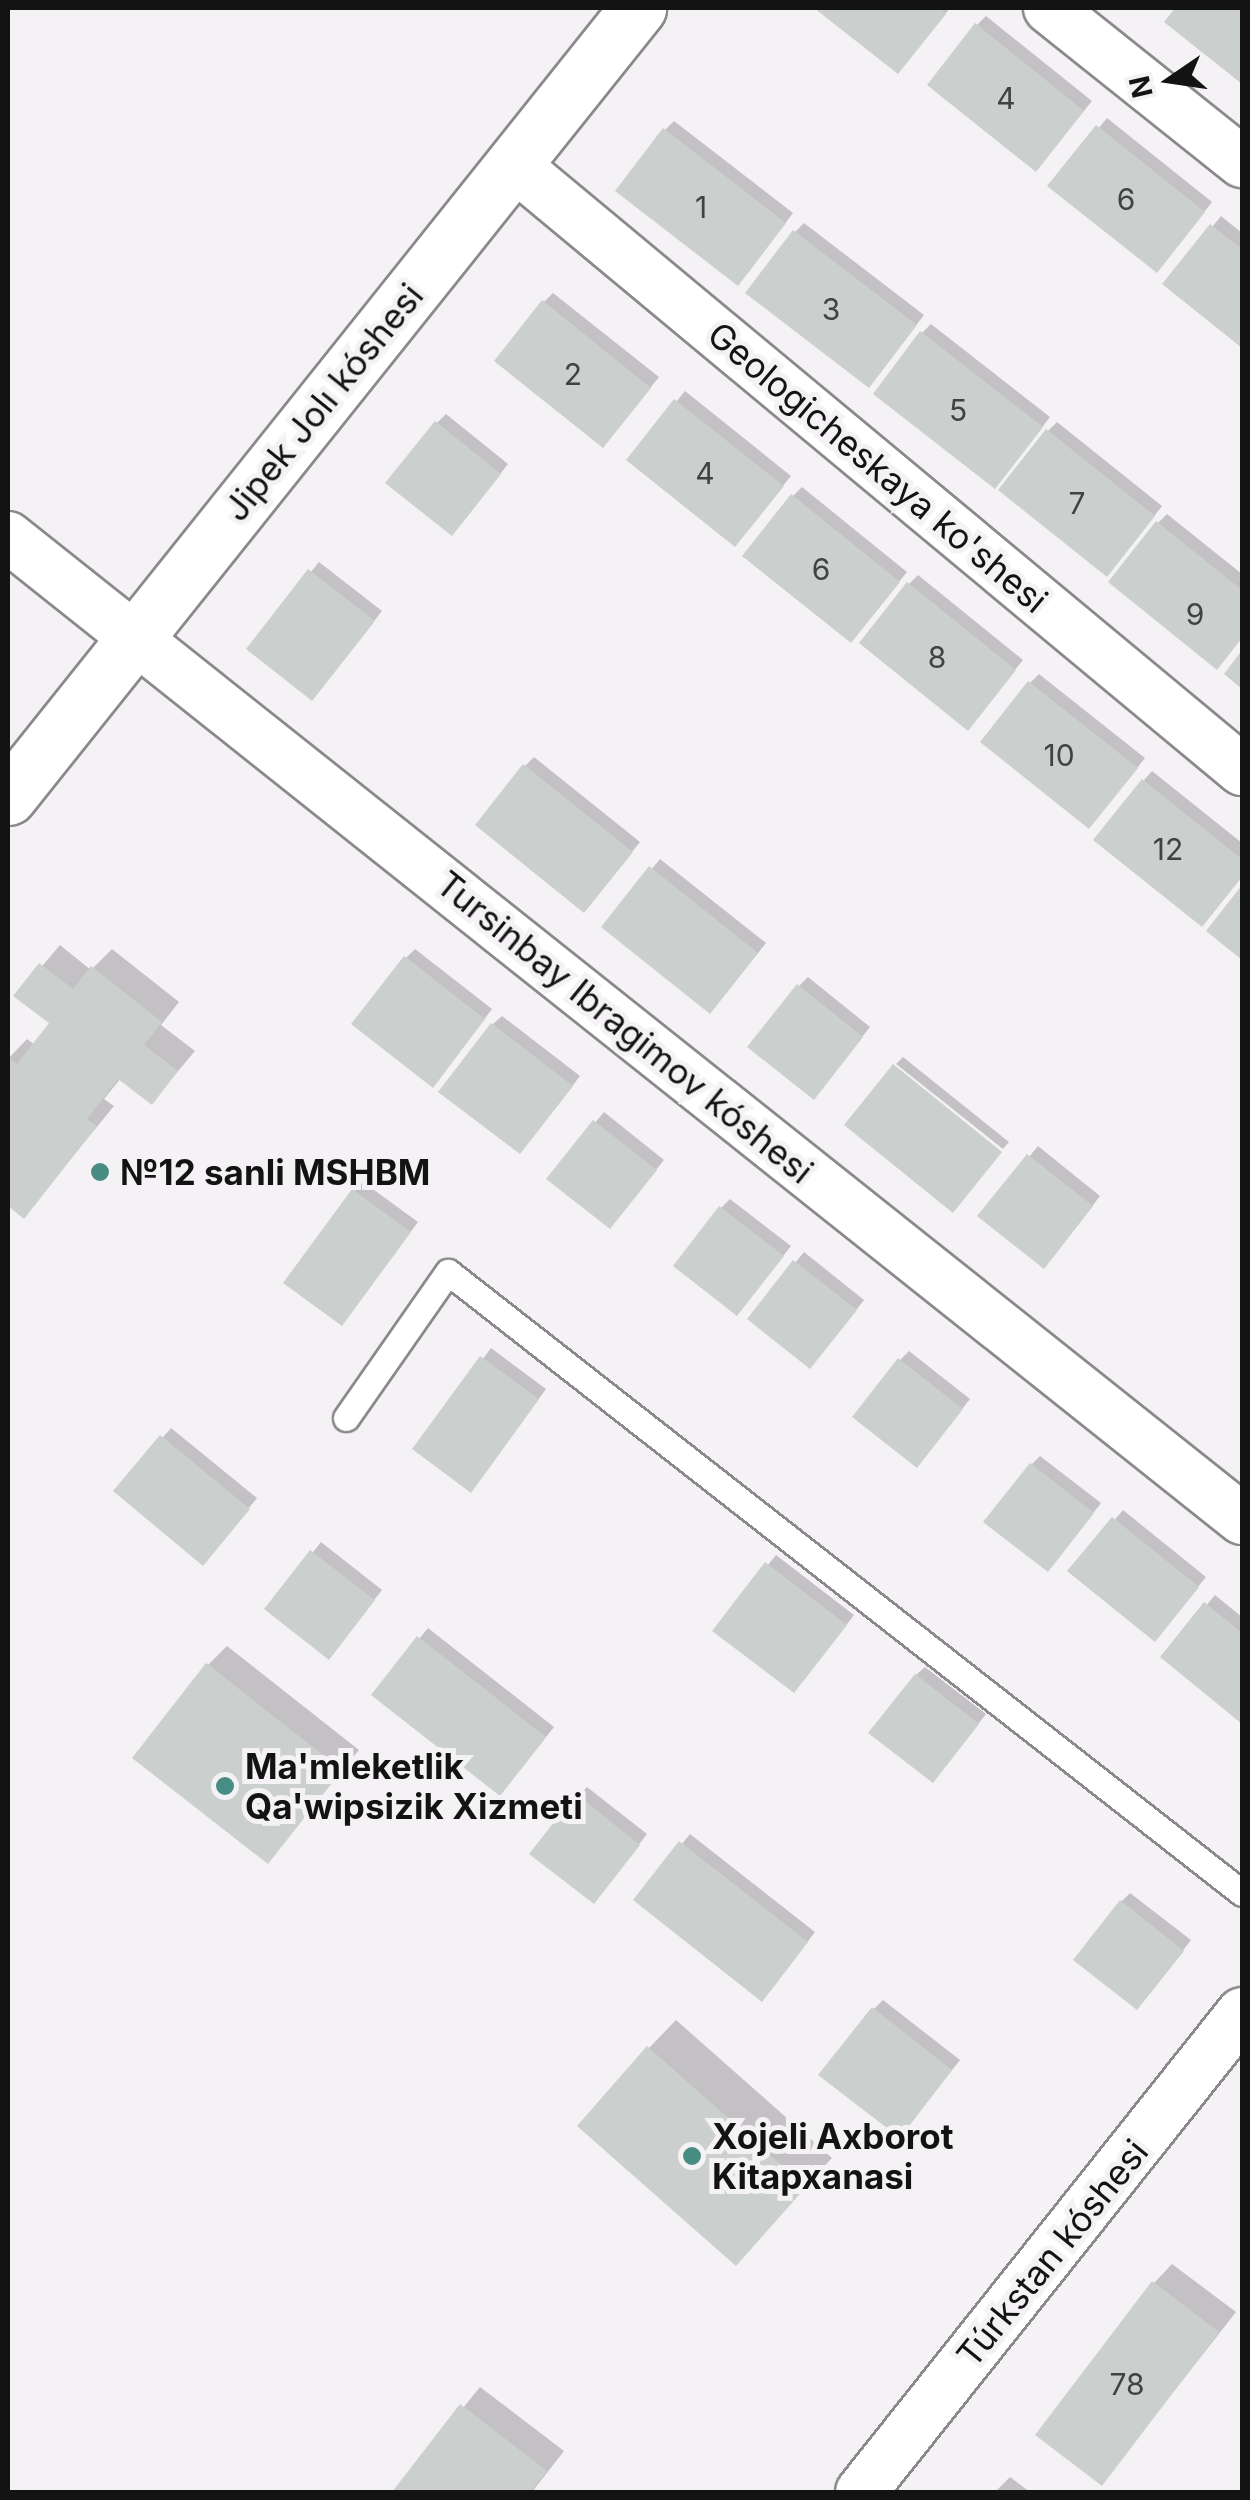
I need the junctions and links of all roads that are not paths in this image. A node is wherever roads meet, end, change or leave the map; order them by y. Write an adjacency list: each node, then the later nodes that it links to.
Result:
1 (638, 8): 4 (street, Jipek Jolı kóshesi)
2 (1049, 8): 3 (street)
3 (1242, 162)
4 (513, 164): 6 (street, Jipek Jolı kóshesi); 7 (street, Geologicheskaya ko'shesi)
5 (8, 536): 6 (street, Tursinbay Ibragimov kóshesi)
6 (135, 638): 8 (street, Jipek Jolı kóshesi); 10 (street, Tursinbay Ibragimov kóshesi)
7 (1242, 770)
8 (8, 797)
9 (346, 1418): 11 (lane)
10 (1242, 1518)
11 (1242, 1893)
12 (1242, 2013): 13 (street, Túrkstan kóshesi)
13 (861, 2492)

